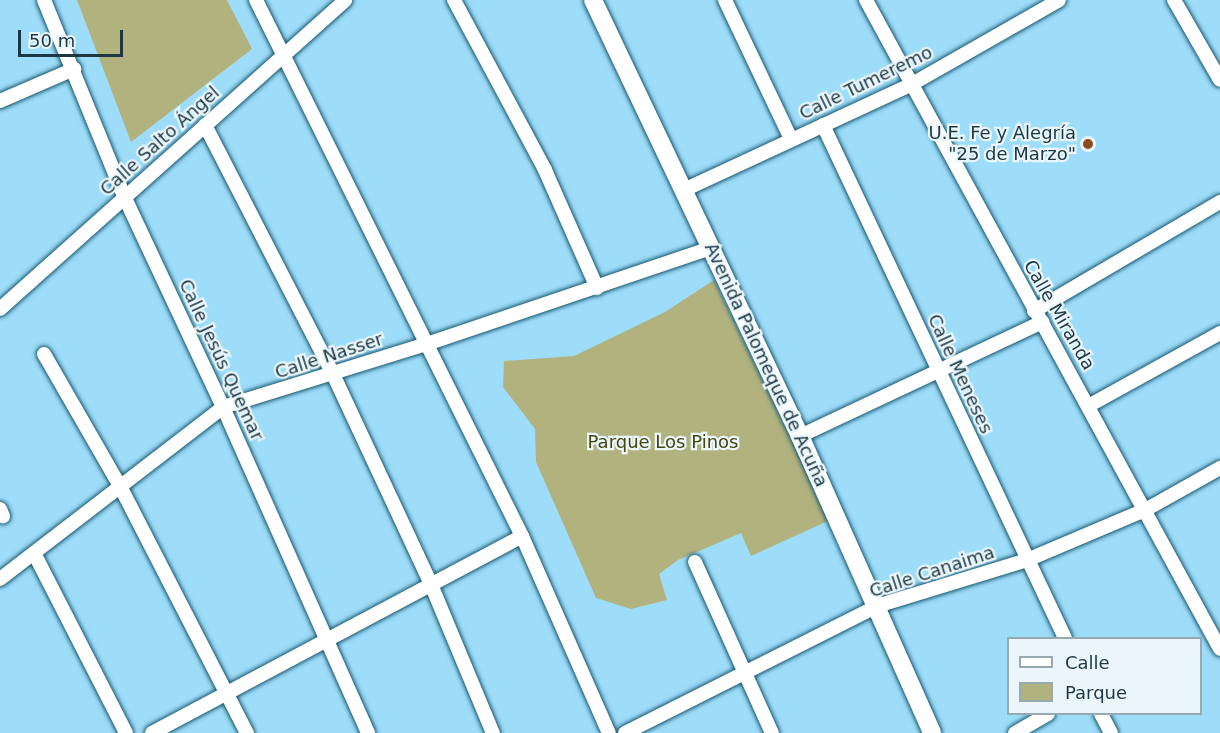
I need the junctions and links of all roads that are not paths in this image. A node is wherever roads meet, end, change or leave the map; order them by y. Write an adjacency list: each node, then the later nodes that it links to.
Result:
1 (44, 0): 11 (street, Calle Jesús Quemar)
2 (256, 0): 10 (street)
3 (345, 0): 10 (street, Calle Salto Ángel)
4 (454, 0): 22 (street)
5 (593, 0): 18 (street, Avenida Palomeque de Acuña)
6 (725, 0): 17 (street)
7 (866, 0): 13 (street, Calle Miranda)
8 (1059, 0): 13 (street, Calle Tumeremo)
9 (1174, 0): 12 (street)
10 (285, 52): 15 (street, Calle Salto Ángel); 26 (street)
11 (74, 69): 14 (street); 19 (street, Calle Jesús Quemar)
12 (1220, 80)
13 (912, 84): 16 (street, Calle Tumeremo); 24 (street, Calle Miranda)
14 (0, 101)
15 (205, 125): 19 (street, Calle Salto Ángel); 29 (street)
16 (823, 125): 17 (street, Calle Tumeremo); 28 (street, Calle Meneses)
17 (790, 139): 18 (street, Calle Tumeremo)
18 (684, 190): 21 (street, Avenida Palomeque de Acuña)
19 (125, 198): 23 (street, Calle Salto Ángel); 31 (street, Calle Jesús Quemar)
20 (1220, 202): 24 (street)
21 (711, 248): 22 (street, Calle Nasser); 32 (street, Avenida Palomeque de Acuña)
22 (597, 288): 26 (street, Calle Nasser)
23 (0, 309)
24 (1038, 316): 28 (street); 30 (street, Calle Miranda)
25 (1220, 333): 30 (street)
26 (427, 344): 29 (street, Calle Nasser); 36 (street)
27 (44, 354): 34 (street)
28 (939, 372): 32 (street); 38 (street, Calle Meneses)
29 (333, 374): 31 (street, Calle Nasser); 41 (street)
30 (1090, 405): 35 (street, Calle Miranda)
31 (224, 406): 34 (street, Calle Nasser); 44 (street, Calle Jesús Quemar)
32 (800, 436): 42 (street, Avenida Palomeque de Acuña)
33 (1220, 468): 35 (street, Calle Canaima)
34 (122, 488): 37 (street, Calle Nasser); 47 (street)
35 (1147, 509): 38 (street, Calle Canaima); 45 (street, Calle Miranda)
36 (522, 536): 41 (street); 55 (street)
37 (34, 553): 40 (street, Calle Nasser); 50 (street)
38 (1027, 560): 42 (street, Calle Canaima); 43 (street, Calle Meneses)
39 (695, 562): 46 (street)
40 (0, 579)
41 (430, 582): 44 (street); 54 (street)
42 (877, 606): 46 (street, Calle Canaima); 58 (street, Avenida Palomeque de Acuña)
43 (1064, 637)
44 (327, 642): 47 (street); 53 (street, Calle Jesús Quemar)
45 (1220, 649)
46 (746, 675): 56 (street, Calle Canaima); 57 (street)
47 (229, 691): 51 (street); 52 (street)
48 (1046, 715): 59 (street)
49 (1102, 715): 60 (street)
50 (126, 733)
51 (152, 733)
52 (247, 733)
53 (368, 733)
54 (493, 733)
55 (609, 733)
56 (625, 733)
57 (772, 733)
58 (932, 733)
59 (1016, 733)
60 (1111, 733)

